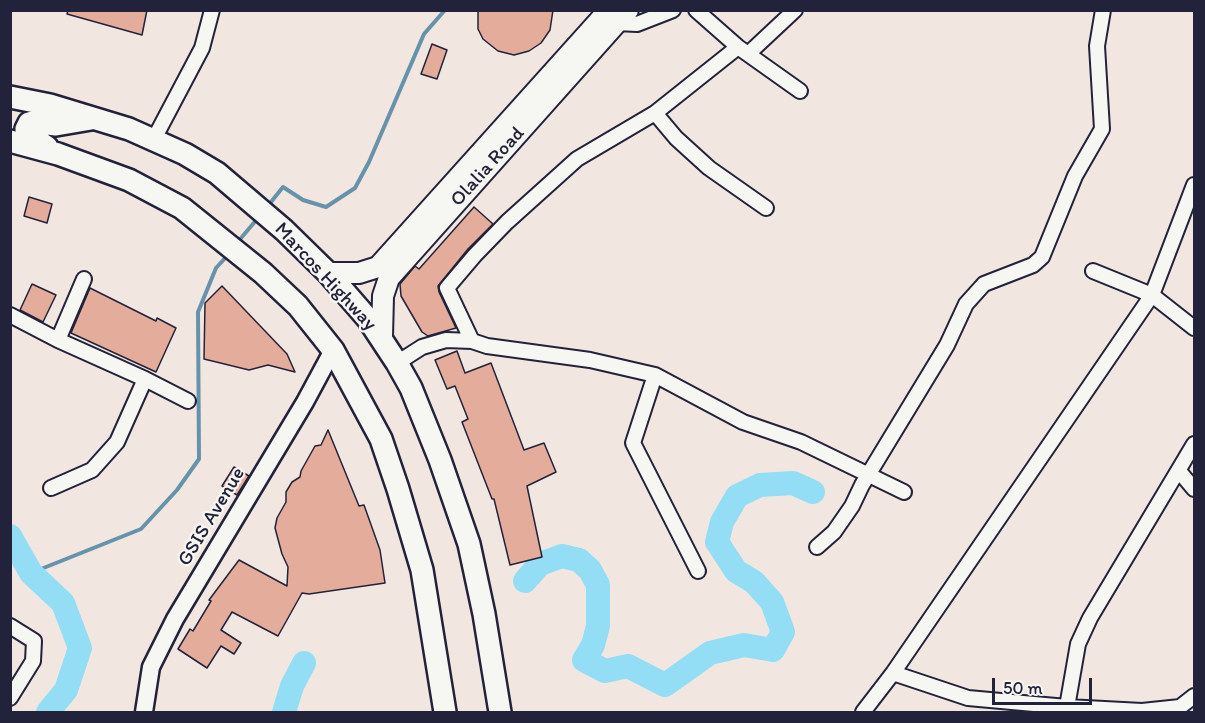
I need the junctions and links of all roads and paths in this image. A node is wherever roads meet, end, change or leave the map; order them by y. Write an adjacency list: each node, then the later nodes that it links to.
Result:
1 (212, 10): 12 (street)
2 (673, 10): 6 (street)
3 (696, 10): 7 (street)
4 (795, 10): 7 (street)
5 (1103, 10): 33 (street)
6 (614, 15): 18 (main road, Olalia Road); 23 (main road, Olalia Road)
7 (743, 50): 8 (street); 10 (street)
8 (800, 91)
9 (10, 97): 11 (main road, Marcos Highway)
10 (655, 113): 16 (street); 25 (street)
11 (94, 118): 12 (main road, Marcos Highway); 14 (main road)
12 (154, 139): 18 (main road, Marcos Highway)
13 (10, 141): 14 (main road, Marcos Highway)
14 (58, 154): 26 (main road, Marcos Highway)
15 (1194, 185): 20 (street)
16 (766, 208)
17 (1093, 271): 20 (street)
18 (328, 273): 23 (main road, Marcos Highway)
19 (84, 279): 24 (street)
20 (1152, 296): 22 (street); 40 (street)
21 (10, 315): 24 (street)
22 (1194, 328)
23 (381, 338): 27 (main road, Marcos Highway)
24 (58, 340): 29 (street)
25 (472, 341): 27 (street); 28 (street)
26 (333, 351): 44 (street, GSIS Avenue); 45 (main road, Marcos Highway)
27 (397, 363): 46 (main road, Marcos Highway)
28 (655, 375): 33 (street); 38 (street)
29 (145, 379): 30 (street); 34 (street)
30 (188, 401)
31 (1194, 444): 32 (street)
32 (1179, 471): 35 (street); 43 (street)
33 (870, 474): 36 (street); 37 (street)
34 (51, 488)
35 (1194, 489)
36 (904, 492)
37 (817, 547)
38 (698, 571)
39 (10, 626): 42 (street)
40 (893, 674): 43 (street); 47 (street)
41 (1194, 696): 43 (street)
42 (10, 698)
43 (1067, 707)
44 (144, 712)
45 (445, 712)
46 (500, 712)
47 (863, 712)

